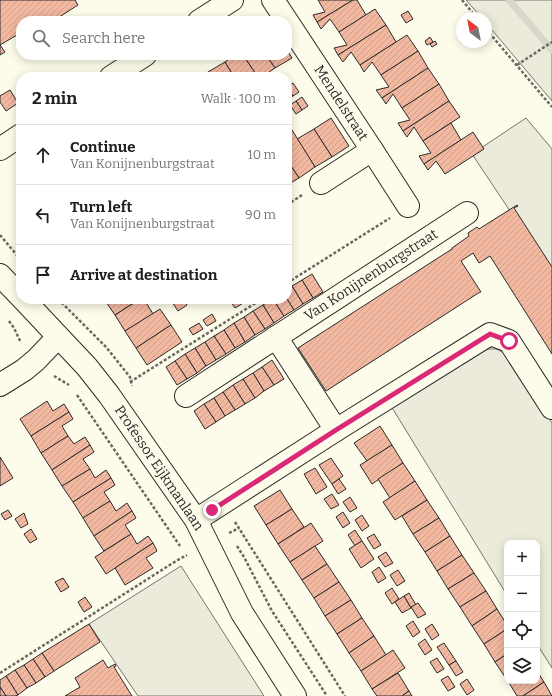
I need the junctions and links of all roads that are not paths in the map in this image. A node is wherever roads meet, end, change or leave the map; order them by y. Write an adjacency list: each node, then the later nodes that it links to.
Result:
1 (232, 0): 3 (street)
2 (273, 0): 4 (street, Mendelstraat)
3 (206, 16)
4 (284, 16)
5 (292, 29): 10 (street, Mendelstraat)
6 (137, 60): 7 (street)
7 (119, 72)
8 (16, 138): 9 (street)
9 (0, 149)
10 (372, 150): 11 (street); 12 (street, Mendelstraat)
11 (321, 183)
12 (408, 206)
13 (467, 213): 18 (street, Van Konijnenburgstraat)
14 (0, 274): 15 (street, Professor Eijkmanlaan)
15 (16, 291)
16 (28, 304): 17 (street, Professor Eijkmanlaan)
17 (58, 336): 19 (street); 23 (street, Professor Eijkmanlaan)
18 (276, 337): 20 (street, Van Konijnenburgstraat); 22 (street)
19 (0, 385)
20 (186, 396)
21 (552, 408): 22 (street)
22 (336, 430): 23 (street)
23 (196, 520): 24 (street, Professor Eijkmanlaan)
24 (295, 696)

